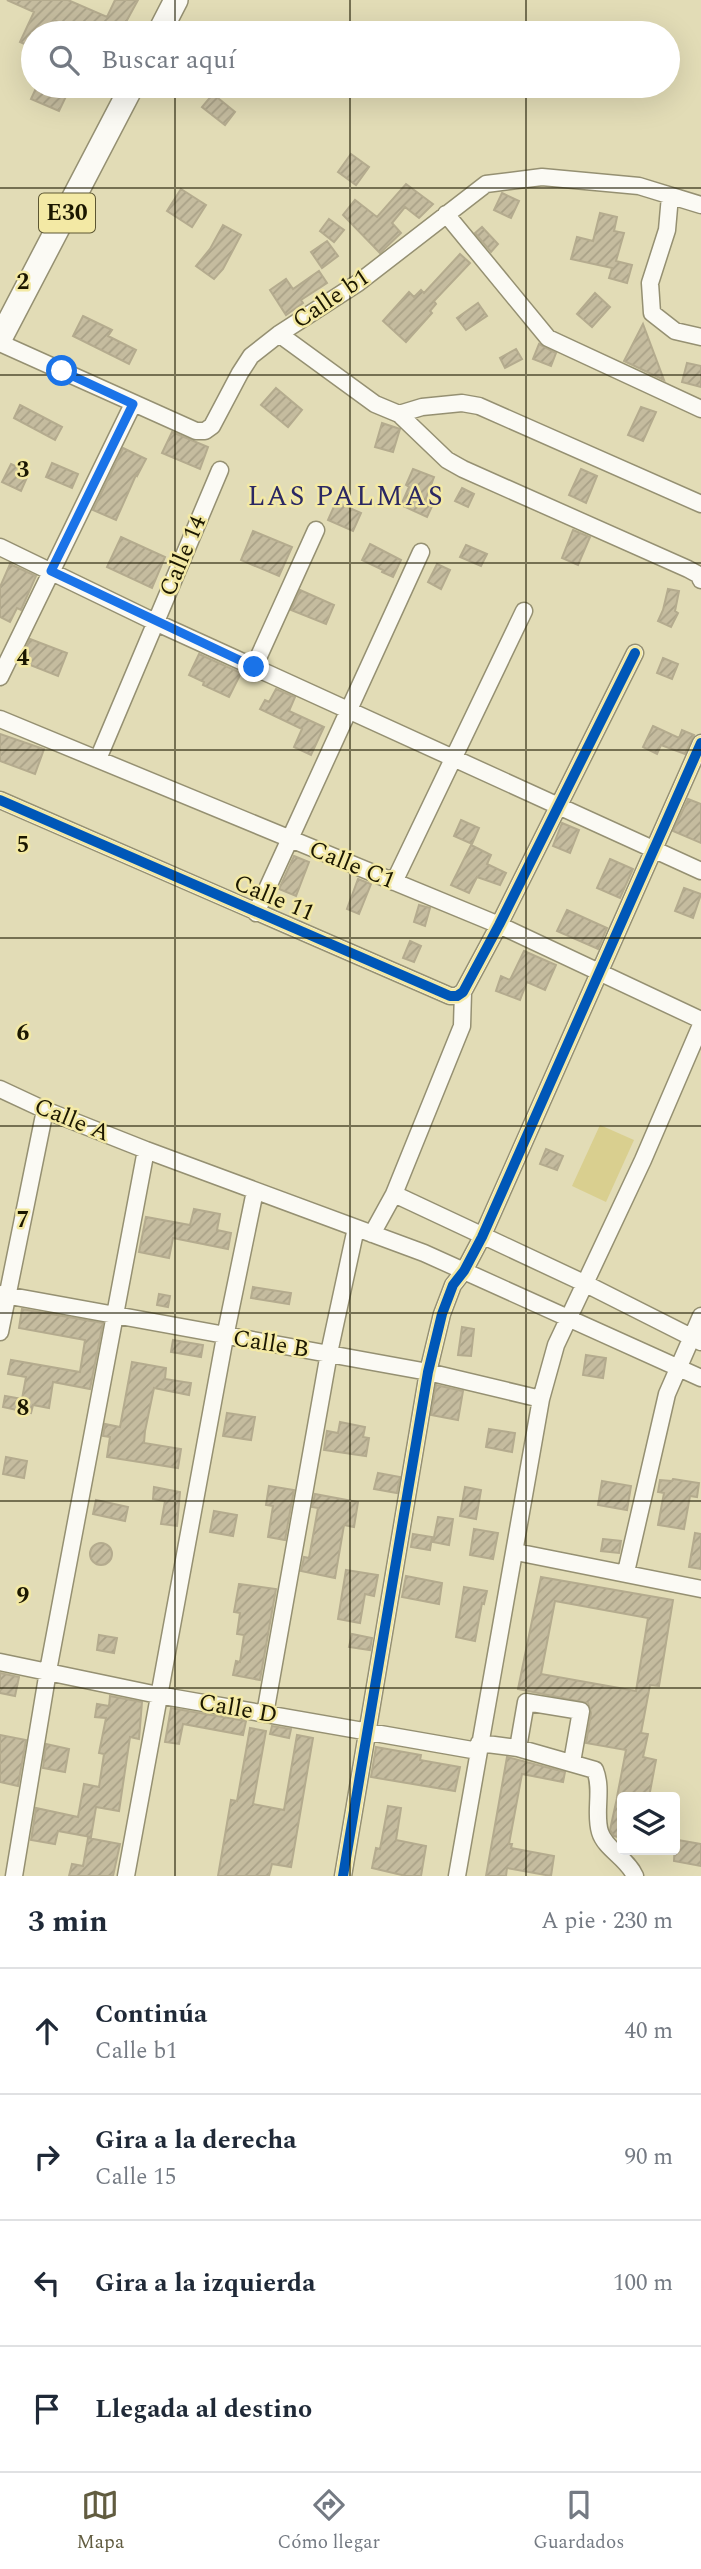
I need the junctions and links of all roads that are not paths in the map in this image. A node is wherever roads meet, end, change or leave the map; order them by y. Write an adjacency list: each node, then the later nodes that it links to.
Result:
1 (176, 0): 2 (highway)
2 (165, 21)
3 (126, 98): 9 (highway, E30)
4 (670, 196): 5 (street, Calle b1); 6 (street, Calle b1); 8 (street)
5 (701, 205)
6 (446, 214): 7 (street, Calle b1); 11 (street)
7 (279, 334): 10 (street, Calle b1); 12 (street)
8 (701, 337)
9 (0, 341): 10 (street, Calle b1)
10 (133, 404): 18 (street)
11 (701, 409)
12 (399, 414): 14 (street); 19 (street)
13 (220, 470): 21 (street, Calle 14)
14 (701, 504)
15 (316, 530): 23 (street)
16 (0, 547): 18 (street)
17 (421, 552): 25 (street)
18 (51, 571): 21 (street); 24 (street)
19 (701, 580)
20 (524, 611): 28 (street)
21 (155, 622): 23 (street); 29 (street, Calle 14)
22 (635, 653): 31 (street)
23 (254, 667): 25 (street)
24 (0, 677)
25 (348, 710): 28 (street); 32 (street)
26 (0, 719): 29 (street, Calle C1)
27 (701, 743): 33 (street)
28 (453, 757): 31 (street); 35 (street)
29 (98, 759): 32 (street, Calle C1)
30 (0, 800): 36 (street, Calle 11)
31 (559, 805): 33 (street); 37 (street)
32 (289, 840): 35 (street, Calle C1); 36 (street)
33 (654, 850): 34 (street); 38 (street)
34 (701, 871)
35 (394, 882): 37 (street, Calle C1)
36 (256, 913): 39 (street, Calle 11)
37 (499, 926): 38 (street, Calle C1); 39 (street)
38 (599, 973): 40 (street, Calle C1); 49 (street)
39 (463, 992): 46 (street)
40 (701, 1020)
41 (701, 1025): 51 (street)
42 (0, 1089): 43 (street, Calle A)
43 (45, 1110): 44 (street, Calle A); 52 (street)
44 (146, 1150): 45 (street, Calle A); 53 (street)
45 (255, 1191): 47 (street, Calle A); 57 (street)
46 (394, 1195): 48 (street); 49 (street)
47 (356, 1228): 48 (street, Calle A); 59 (street)
48 (372, 1234): 50 (street, Calle A)
49 (482, 1237): 50 (street); 51 (street)
50 (464, 1272): 55 (street, Calle A); 61 (street)
51 (586, 1284): 55 (street); 58 (street)
52 (3, 1295): 53 (street, Calle B); 56 (street)
53 (113, 1316): 57 (street, Calle B); 68 (street)
54 (701, 1316): 58 (street)
55 (570, 1318): 60 (street, Calle A); 63 (street)
56 (0, 1332)
57 (225, 1337): 59 (street, Calle B); 69 (street)
58 (696, 1339): 60 (street)
59 (329, 1353): 61 (street, Calle B); 70 (street)
60 (677, 1367): 62 (street, Calle A); 65 (street)
61 (428, 1372): 63 (street, Calle B); 71 (street)
62 (701, 1378)
63 (541, 1399): 64 (street)
64 (516, 1552): 65 (street); 72 (street)
65 (626, 1572): 66 (street)
66 (701, 1589)
67 (0, 1662): 68 (street, Calle D)
68 (48, 1671): 69 (street, Calle D); 75 (street)
69 (158, 1695): 70 (street, Calle D); 76 (street)
70 (265, 1714): 71 (street, Calle D)
71 (369, 1732): 72 (street, Calle D); 77 (street)
72 (479, 1747): 73 (street, Calle D); 78 (street)
73 (518, 1748): 74 (street, Calle D); 74 (street)
74 (572, 1762): 79 (street, Calle D)
75 (14, 1876)
76 (126, 1876)
77 (343, 1876)
78 (457, 1876)
79 (635, 1876)

